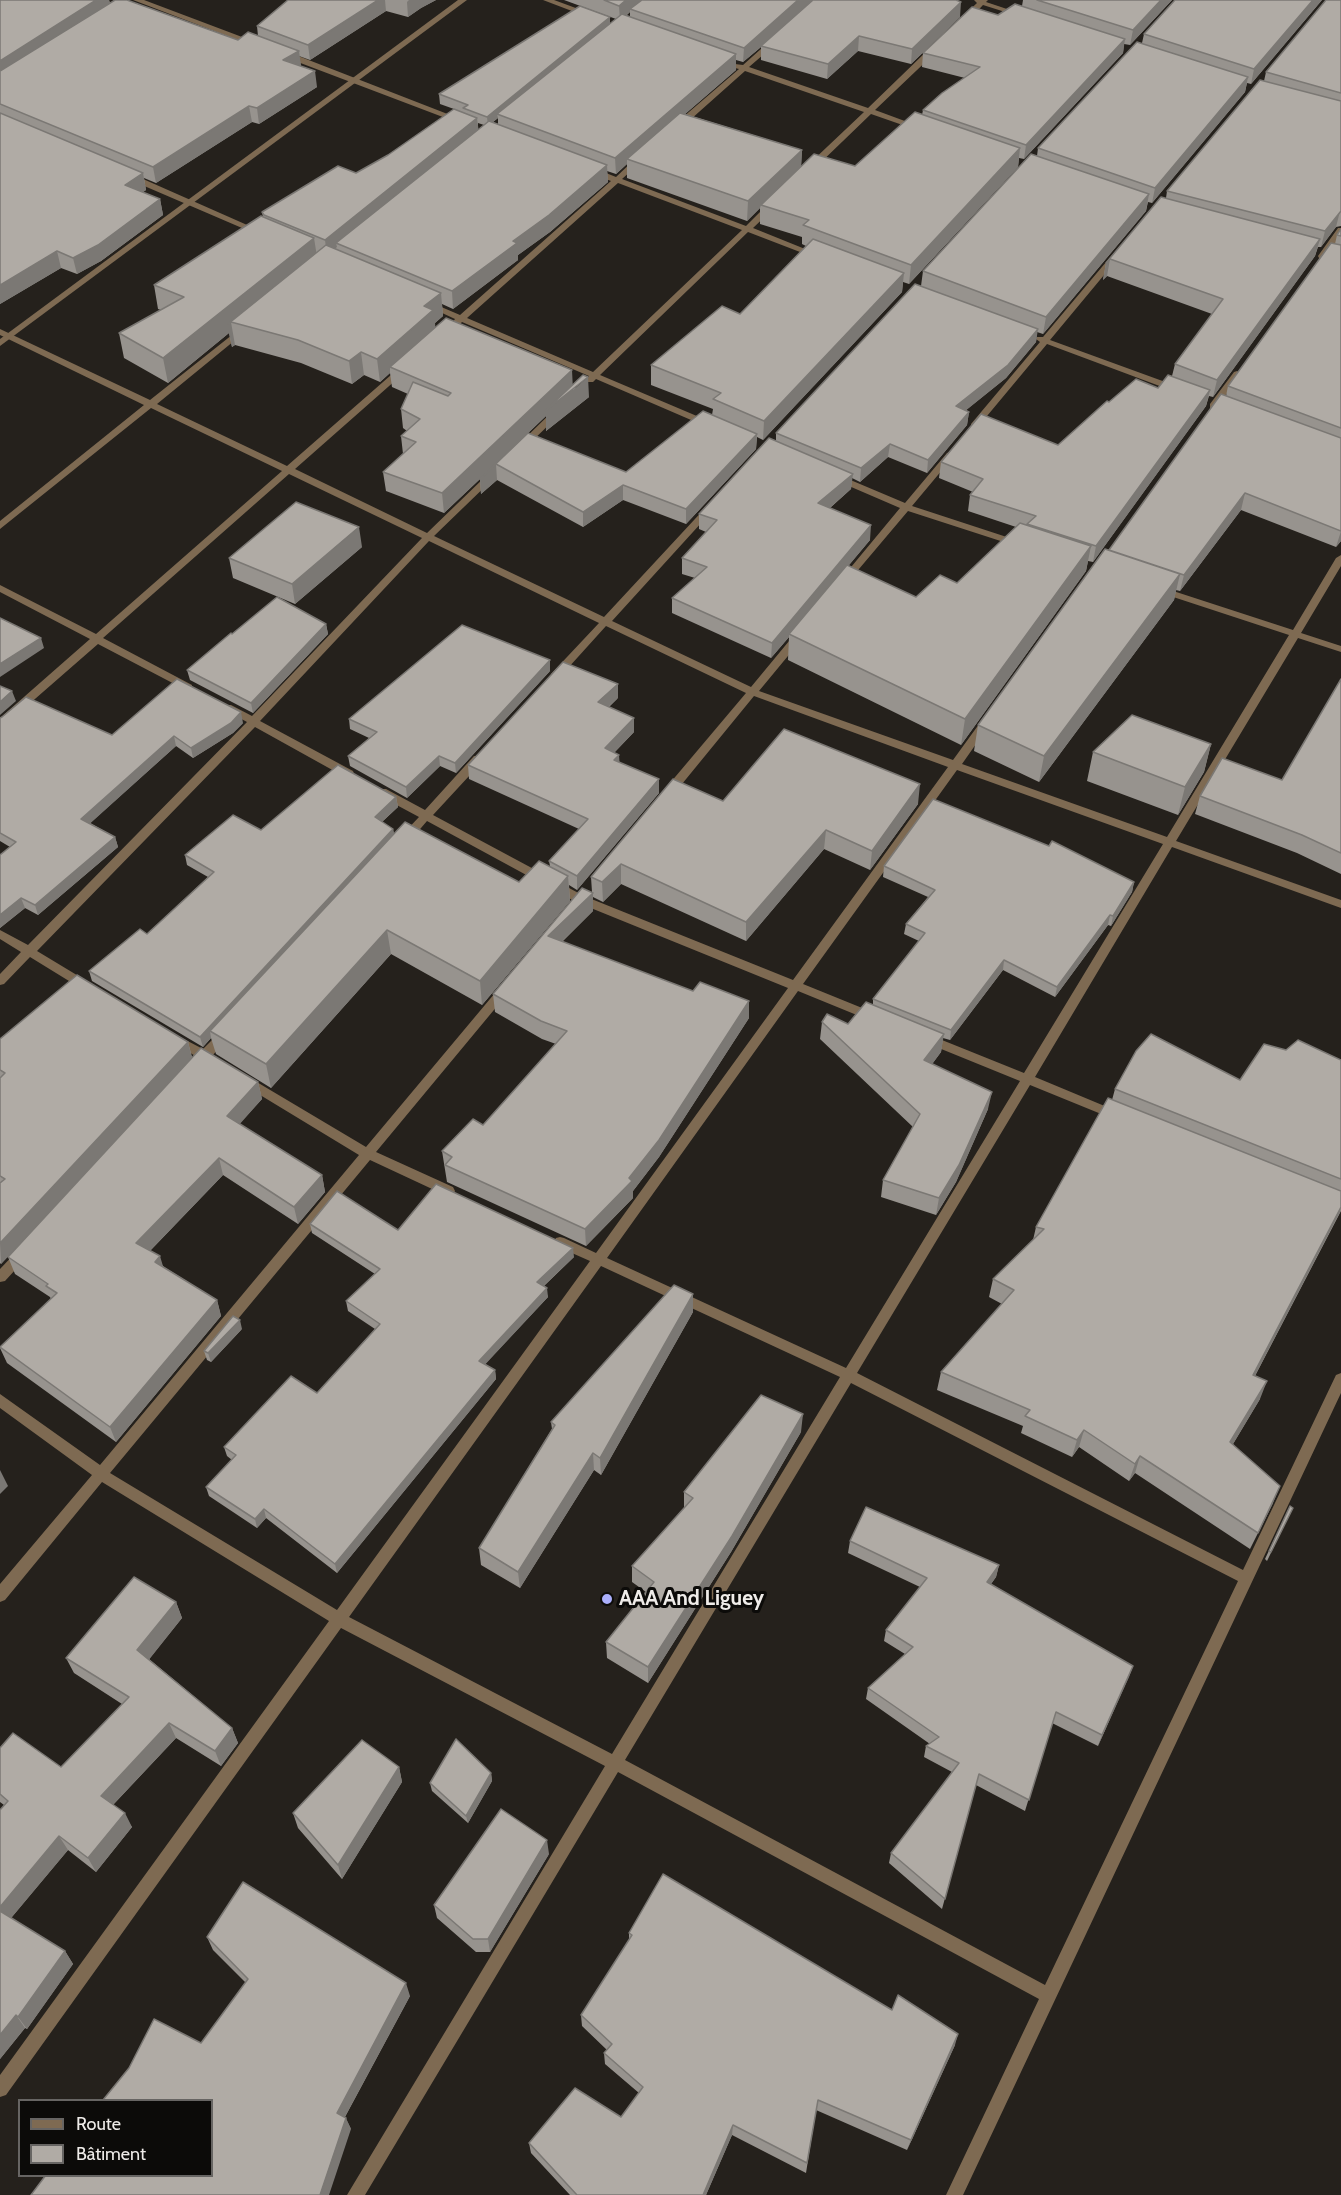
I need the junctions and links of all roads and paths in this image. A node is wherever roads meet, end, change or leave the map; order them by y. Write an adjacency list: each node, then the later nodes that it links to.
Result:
1 (137, 0): 10 (street)
2 (463, 0): 14 (street)
3 (547, 0): 6 (street)
4 (980, 1): 5 (street); 7 (street)
5 (1025, 16)
6 (599, 18)
7 (957, 26)
8 (779, 38): 13 (street)
9 (941, 41): 15 (street)
10 (268, 48)
11 (279, 52): 14 (street)
12 (733, 64): 13 (street)
13 (744, 68): 15 (street); 18 (street)
14 (355, 80): 16 (street); 25 (street)
15 (869, 111): 17 (street); 21 (street)
16 (466, 123)
17 (925, 130)
18 (668, 135)
19 (642, 158): 23 (street)
20 (585, 168): 23 (street)
21 (804, 174)
22 (127, 175): 25 (street)
23 (617, 180): 26 (street); 33 (street)
24 (779, 197): 26 (street)
25 (190, 202): 28 (street); 36 (street)
26 (747, 229): 31 (street); 42 (street)
27 (1341, 230): 30 (street)
28 (264, 234)
29 (1126, 244): 38 (street)
30 (1321, 256)
31 (824, 257)
32 (420, 301): 33 (street)
33 (461, 318): 35 (street); 42 (street)
34 (247, 326): 46 (street)
35 (452, 326)
36 (4, 334): 39 (street); 46 (street)
37 (1034, 336): 38 (street)
38 (1045, 340): 44 (street); 54 (street)
39 (0, 342)
40 (409, 364): 50 (street)
41 (1242, 366): 47 (street)
42 (595, 375): 43 (street); 48 (street)
43 (578, 391)
44 (1183, 392)
45 (570, 399): 49 (street)
46 (150, 405): 50 (street); 55 (street)
47 (1213, 406)
48 (723, 430)
49 (511, 456)
50 (288, 471): 56 (street); 65 (street)
51 (495, 472): 56 (street)
52 (830, 475): 54 (street)
53 (717, 500): 62 (street)
54 (906, 507): 57 (street); 59 (street)
55 (0, 526)
56 (428, 537): 62 (street); 72 (street)
57 (1029, 547)
58 (1341, 558): 64 (street)
59 (840, 586)
60 (1152, 587): 64 (street)
61 (0, 588): 65 (street)
62 (605, 622): 67 (street); 68 (street)
63 (804, 630): 68 (street)
64 (1296, 633): 66 (street); 80 (street)
65 (96, 639): 69 (street); 73 (street)
66 (1341, 649)
67 (550, 681)
68 (752, 692): 75 (street); 78 (street)
69 (202, 694)
70 (212, 699): 72 (street)
71 (996, 709): 75 (street)
72 (254, 721): 76 (street); 84 (street)
73 (0, 724)
74 (488, 749): 79 (street)
75 (955, 765): 80 (street); 87 (street)
76 (355, 777)
77 (375, 788): 79 (street)
78 (662, 800)
79 (426, 816): 81 (street); 87 (street)
80 (1170, 842): 82 (street); 95 (street)
81 (394, 850)
82 (1341, 904)
83 (0, 934): 84 (street)
84 (30, 952): 85 (street); 88 (street)
85 (0, 981)
86 (512, 981): 97 (street)
87 (796, 986): 89 (street); 101 (street)
88 (102, 995)
89 (884, 1022)
90 (228, 1030): 93 (street)
91 (164, 1032): 93 (street)
92 (917, 1035): 95 (street)
93 (205, 1056): 94 (street); 97 (street)
94 (189, 1073)
95 (1027, 1079): 96 (street); 103 (street)
96 (1124, 1118)
97 (368, 1154): 98 (street); 106 (street)
98 (462, 1197)
99 (546, 1236): 101 (street)
100 (32, 1243): 102 (street)
101 (598, 1260): 103 (street); 109 (street)
102 (0, 1277)
103 (849, 1375): 107 (street); 110 (street)
104 (1341, 1379): 107 (street)
105 (0, 1400): 106 (street)
106 (101, 1474): 108 (street); 109 (street)
107 (1246, 1579): 111 (street)
108 (0, 1595)
109 (338, 1619): 110 (street); 112 (street)
110 (615, 1763): 111 (street); 113 (street)
111 (1048, 1995): 114 (street)
112 (0, 2089)
113 (355, 2195)
114 (954, 2195)

